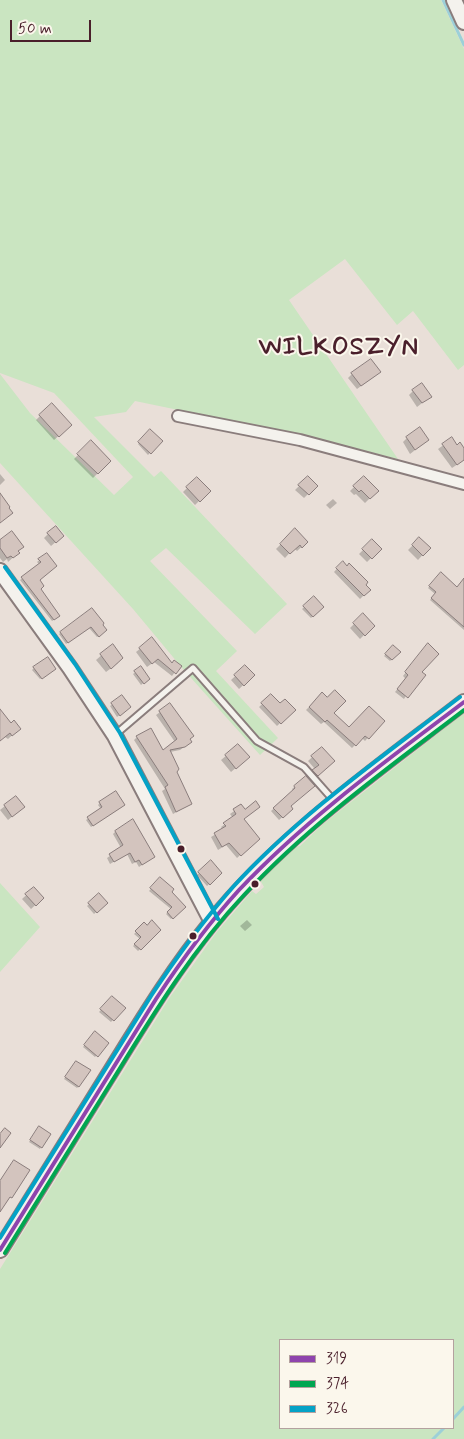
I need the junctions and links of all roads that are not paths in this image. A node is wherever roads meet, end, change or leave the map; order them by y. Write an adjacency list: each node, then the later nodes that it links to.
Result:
1 (454, 0): 2 (street)
2 (464, 22)
3 (178, 416): 4 (street)
4 (464, 484)
5 (0, 570): 7 (street)
6 (464, 702): 8 (street)
7 (115, 736): 8 (lane); 9 (street)
8 (335, 802): 9 (street)
9 (212, 922): 10 (street)
10 (0, 1250)

